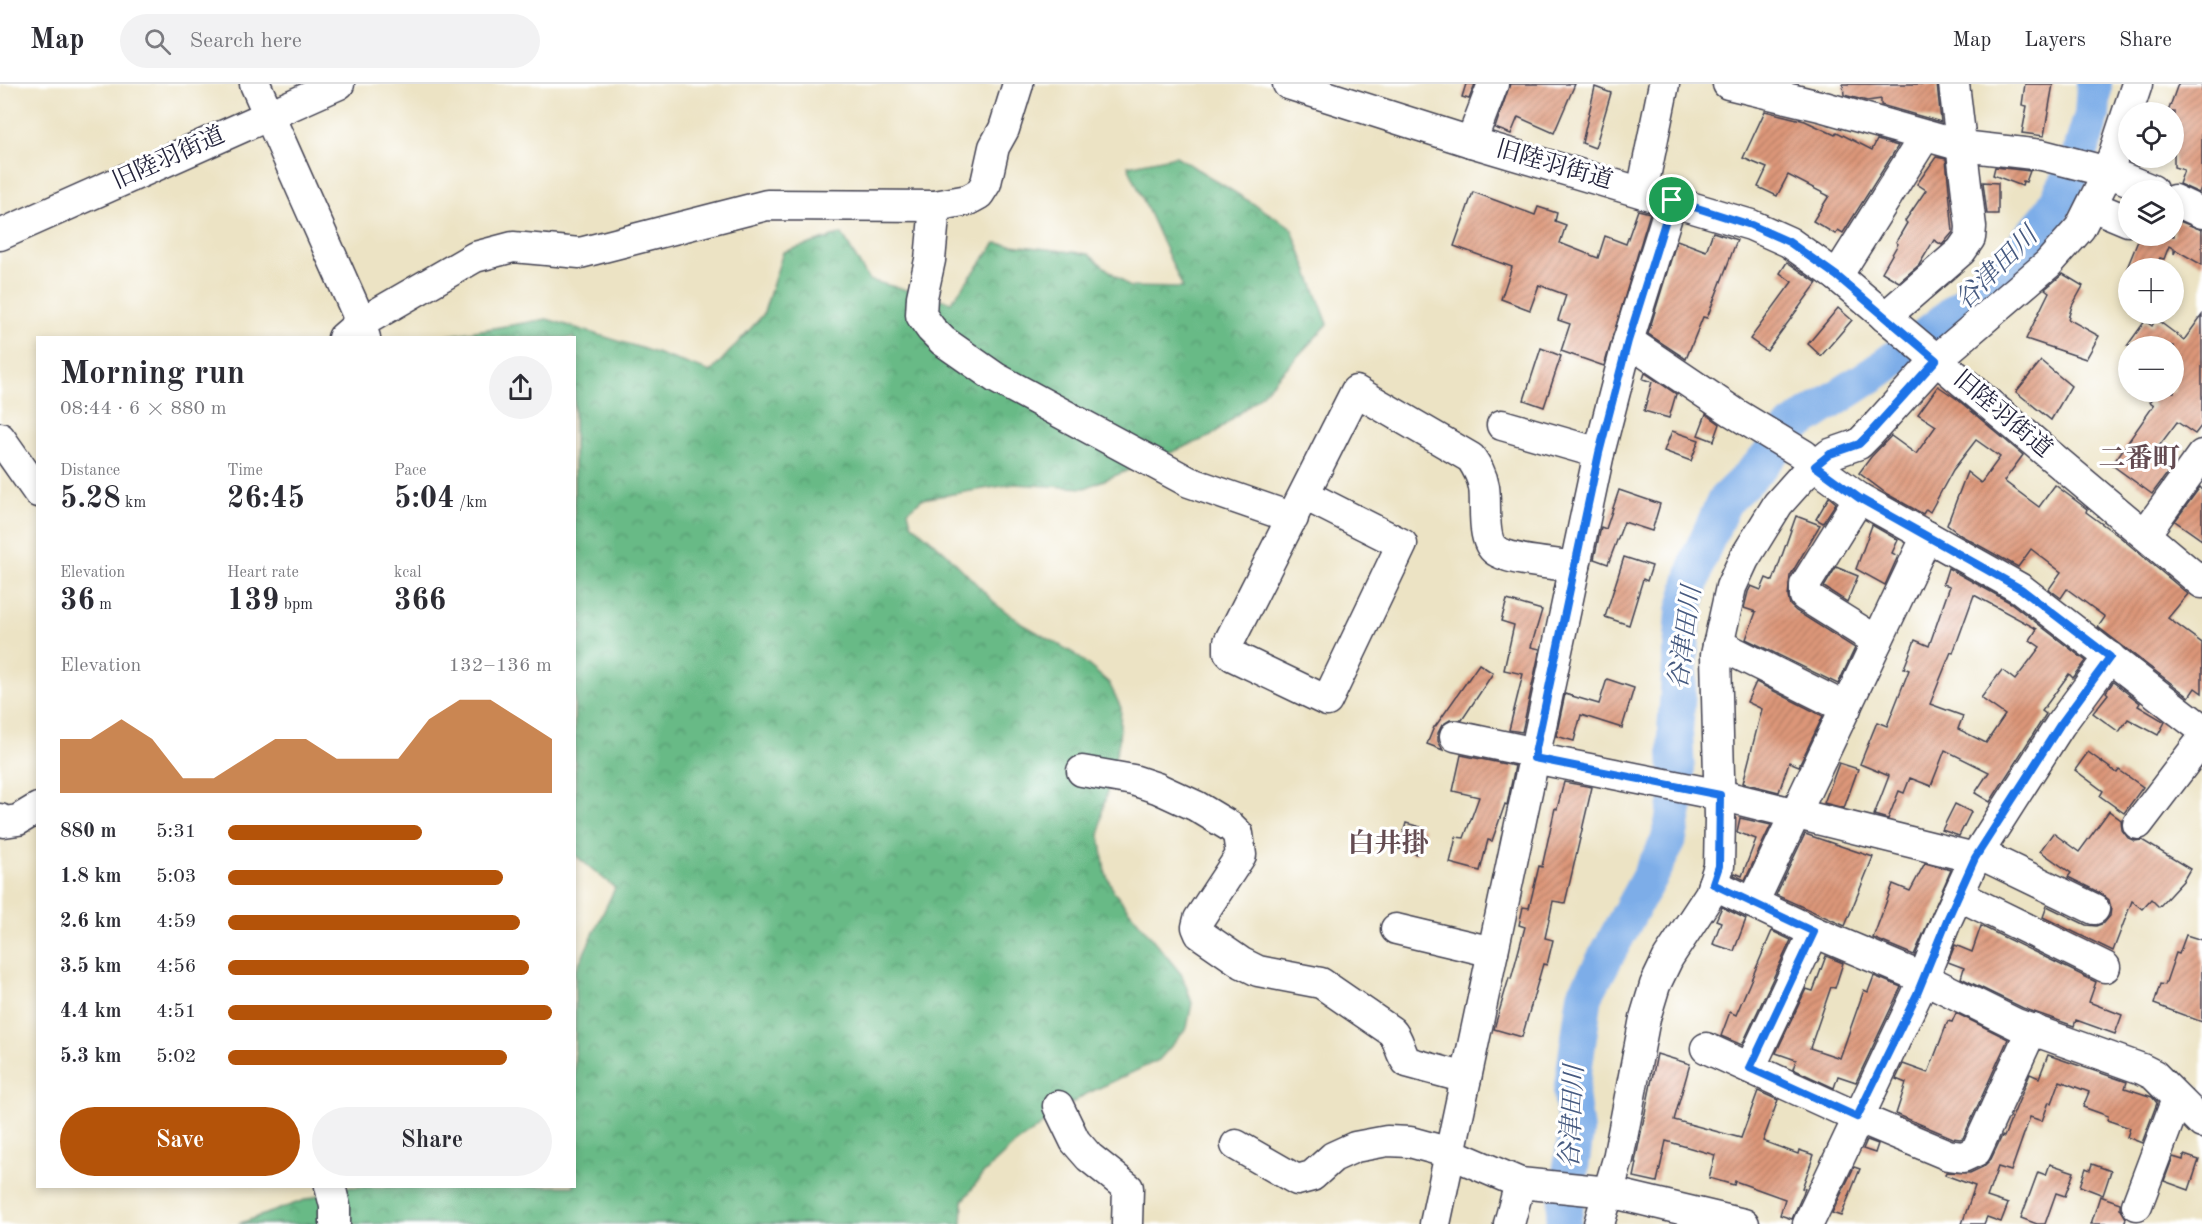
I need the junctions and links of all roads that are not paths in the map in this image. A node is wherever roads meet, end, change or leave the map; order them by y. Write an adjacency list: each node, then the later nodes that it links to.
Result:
1 (255, 84): 11 (street)
2 (339, 84): 11 (street, 旧陸羽街道)
3 (1018, 84): 20 (street)
4 (1288, 84): 13 (street, 旧陸羽街道)
5 (1493, 84): 13 (street)
6 (1665, 84): 17 (street)
7 (1728, 84): 10 (street)
8 (1954, 84): 14 (street)
9 (2137, 84): 15 (street)
10 (1778, 90): 12 (street)
11 (268, 114): 24 (street, 旧陸羽街道); 27 (street)
12 (1925, 136): 14 (street); 25 (street)
13 (1471, 142): 17 (street, 旧陸羽街道)
14 (1962, 146): 15 (street); 26 (street)
15 (2108, 172): 16 (street); 21 (street)
16 (2128, 180)
17 (1642, 192): 18 (street, 旧陸羽街道)
18 (1672, 200): 25 (street, 旧陸羽街道); 28 (street)
19 (2184, 205): 22 (street)
20 (935, 206): 27 (street); 37 (street)
21 (2092, 206): 23 (street); 29 (street)
22 (2202, 213)
23 (2118, 216)
24 (0, 235)
25 (1837, 276): 26 (street, 旧陸羽街道)
26 (1888, 320): 29 (street, 旧陸羽街道)
27 (356, 333)
28 (1628, 341): 32 (street); 34 (street)
29 (1932, 357): 34 (street); 38 (street, 旧陸羽街道)
30 (1502, 425): 32 (street)
31 (0, 438): 35 (street)
32 (1599, 453): 40 (street)
33 (2202, 455): 38 (street)
34 (1810, 461): 36 (street); 43 (street)
35 (36, 489)
36 (1859, 498): 39 (street); 42 (street)
37 (1299, 506): 37 (street); 40 (street)
38 (2145, 534): 41 (street, 旧陸羽街道)
39 (1927, 536): 42 (street); 44 (street)
40 (1575, 567): 49 (street)
41 (2202, 583)
42 (1878, 641): 45 (street)
43 (1718, 644): 45 (street); 51 (street)
44 (2110, 657): 46 (street); 56 (street)
45 (1846, 708): 53 (street)
46 (2202, 729)
47 (1455, 736): 49 (street)
48 (2202, 740): 55 (street)
49 (1535, 755): 51 (street); 63 (street)
50 (1082, 771): 69 (street)
51 (1707, 793): 53 (street); 57 (street)
52 (36, 809): 54 (street)
53 (1796, 814): 56 (street); 59 (street)
54 (0, 819)
55 (2138, 824)
56 (1977, 855): 58 (street); 60 (street)
57 (1713, 884): 59 (street); 78 (street)
58 (1958, 895): 64 (street); 65 (street)
59 (1754, 903): 62 (street)
60 (2094, 909)
61 (1396, 929): 63 (street)
62 (1814, 932): 65 (street); 68 (street)
63 (1493, 952): 69 (street)
64 (2105, 967)
65 (1923, 978): 66 (street); 72 (street)
66 (2032, 1029): 70 (street); 72 (street)
67 (1706, 1048): 68 (street)
68 (1750, 1068): 72 (street)
69 (1466, 1078): 75 (street)
70 (2177, 1099): 73 (street); 79 (street)
71 (1058, 1106): 81 (street)
72 (1857, 1117): 86 (street)
73 (2202, 1123)
74 (1236, 1145): 75 (street)
75 (1450, 1154): 76 (street); 82 (street)
76 (1527, 1184): 78 (street); 83 (street)
77 (330, 1188): 80 (street)
78 (1598, 1191): 84 (street); 85 (street)
79 (2137, 1205)
80 (335, 1224)
81 (1127, 1224)
82 (1435, 1224)
83 (1509, 1224)
84 (1599, 1224)
85 (1744, 1224)
86 (1808, 1224)

